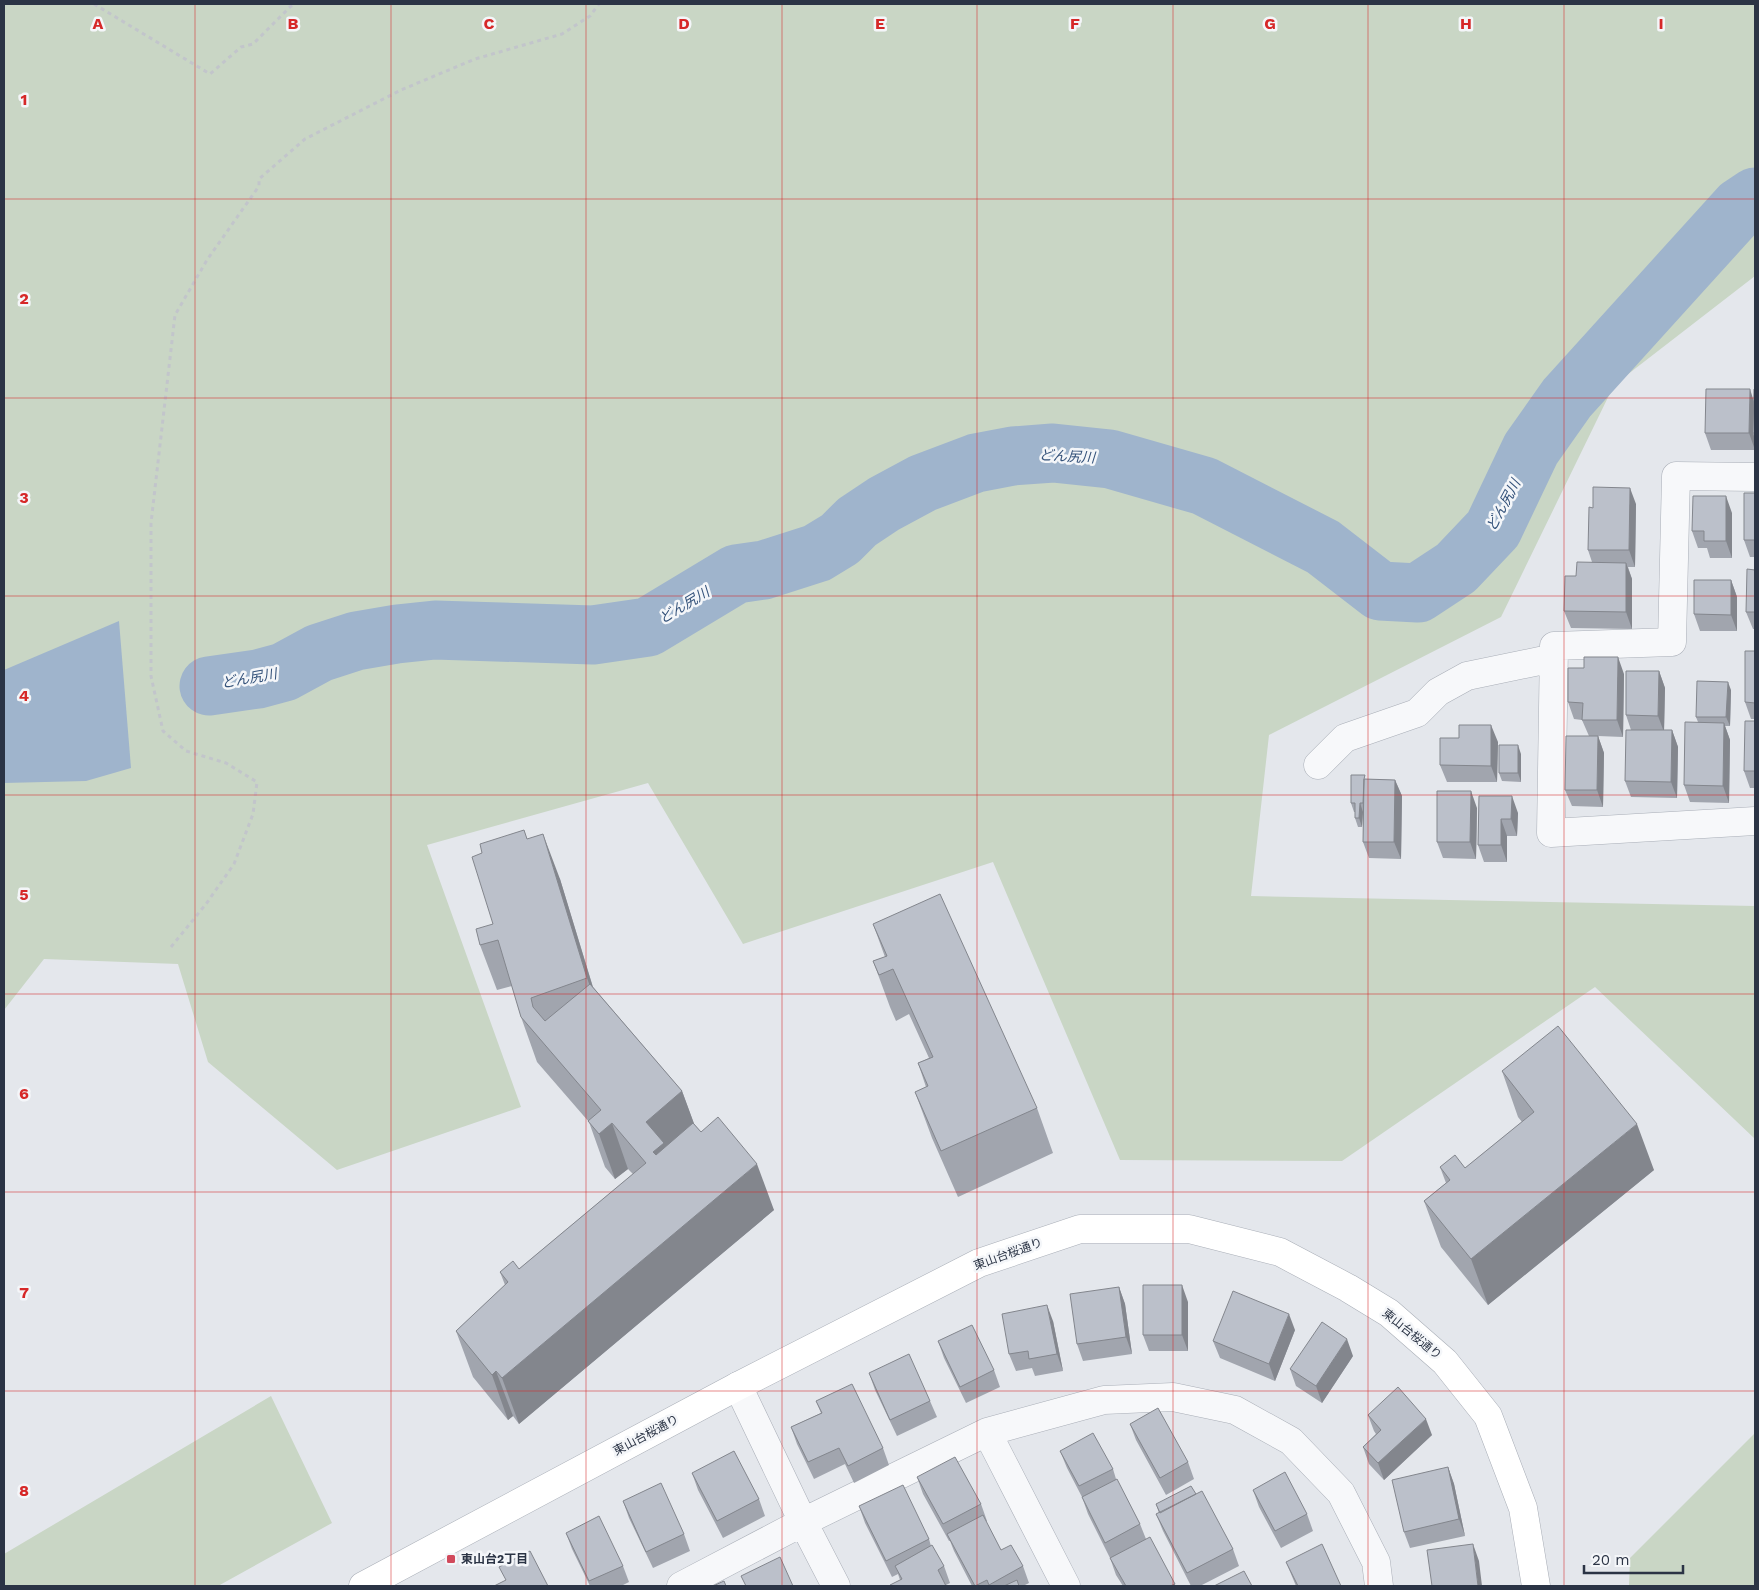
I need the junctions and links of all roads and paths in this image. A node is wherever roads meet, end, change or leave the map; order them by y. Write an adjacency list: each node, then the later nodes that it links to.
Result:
1 (94, 4): 2 (path)
2 (293, 4)
3 (599, 4): 8 (path)
4 (1755, 477): 5 (street)
5 (1554, 658): 6 (street); 7 (street)
6 (1318, 765)
7 (1755, 821)
8 (171, 947)
9 (738, 1386): 11 (street); 12 (street, 東山台桜通り); 17 (street, 東山台桜通り)
10 (987, 1432): 11 (street); 15 (street); 16 (street)
11 (803, 1522): 13 (street); 14 (street)
12 (363, 1586)
13 (681, 1586)
14 (836, 1586)
15 (1066, 1586)
16 (1379, 1586)
17 (1536, 1586)

